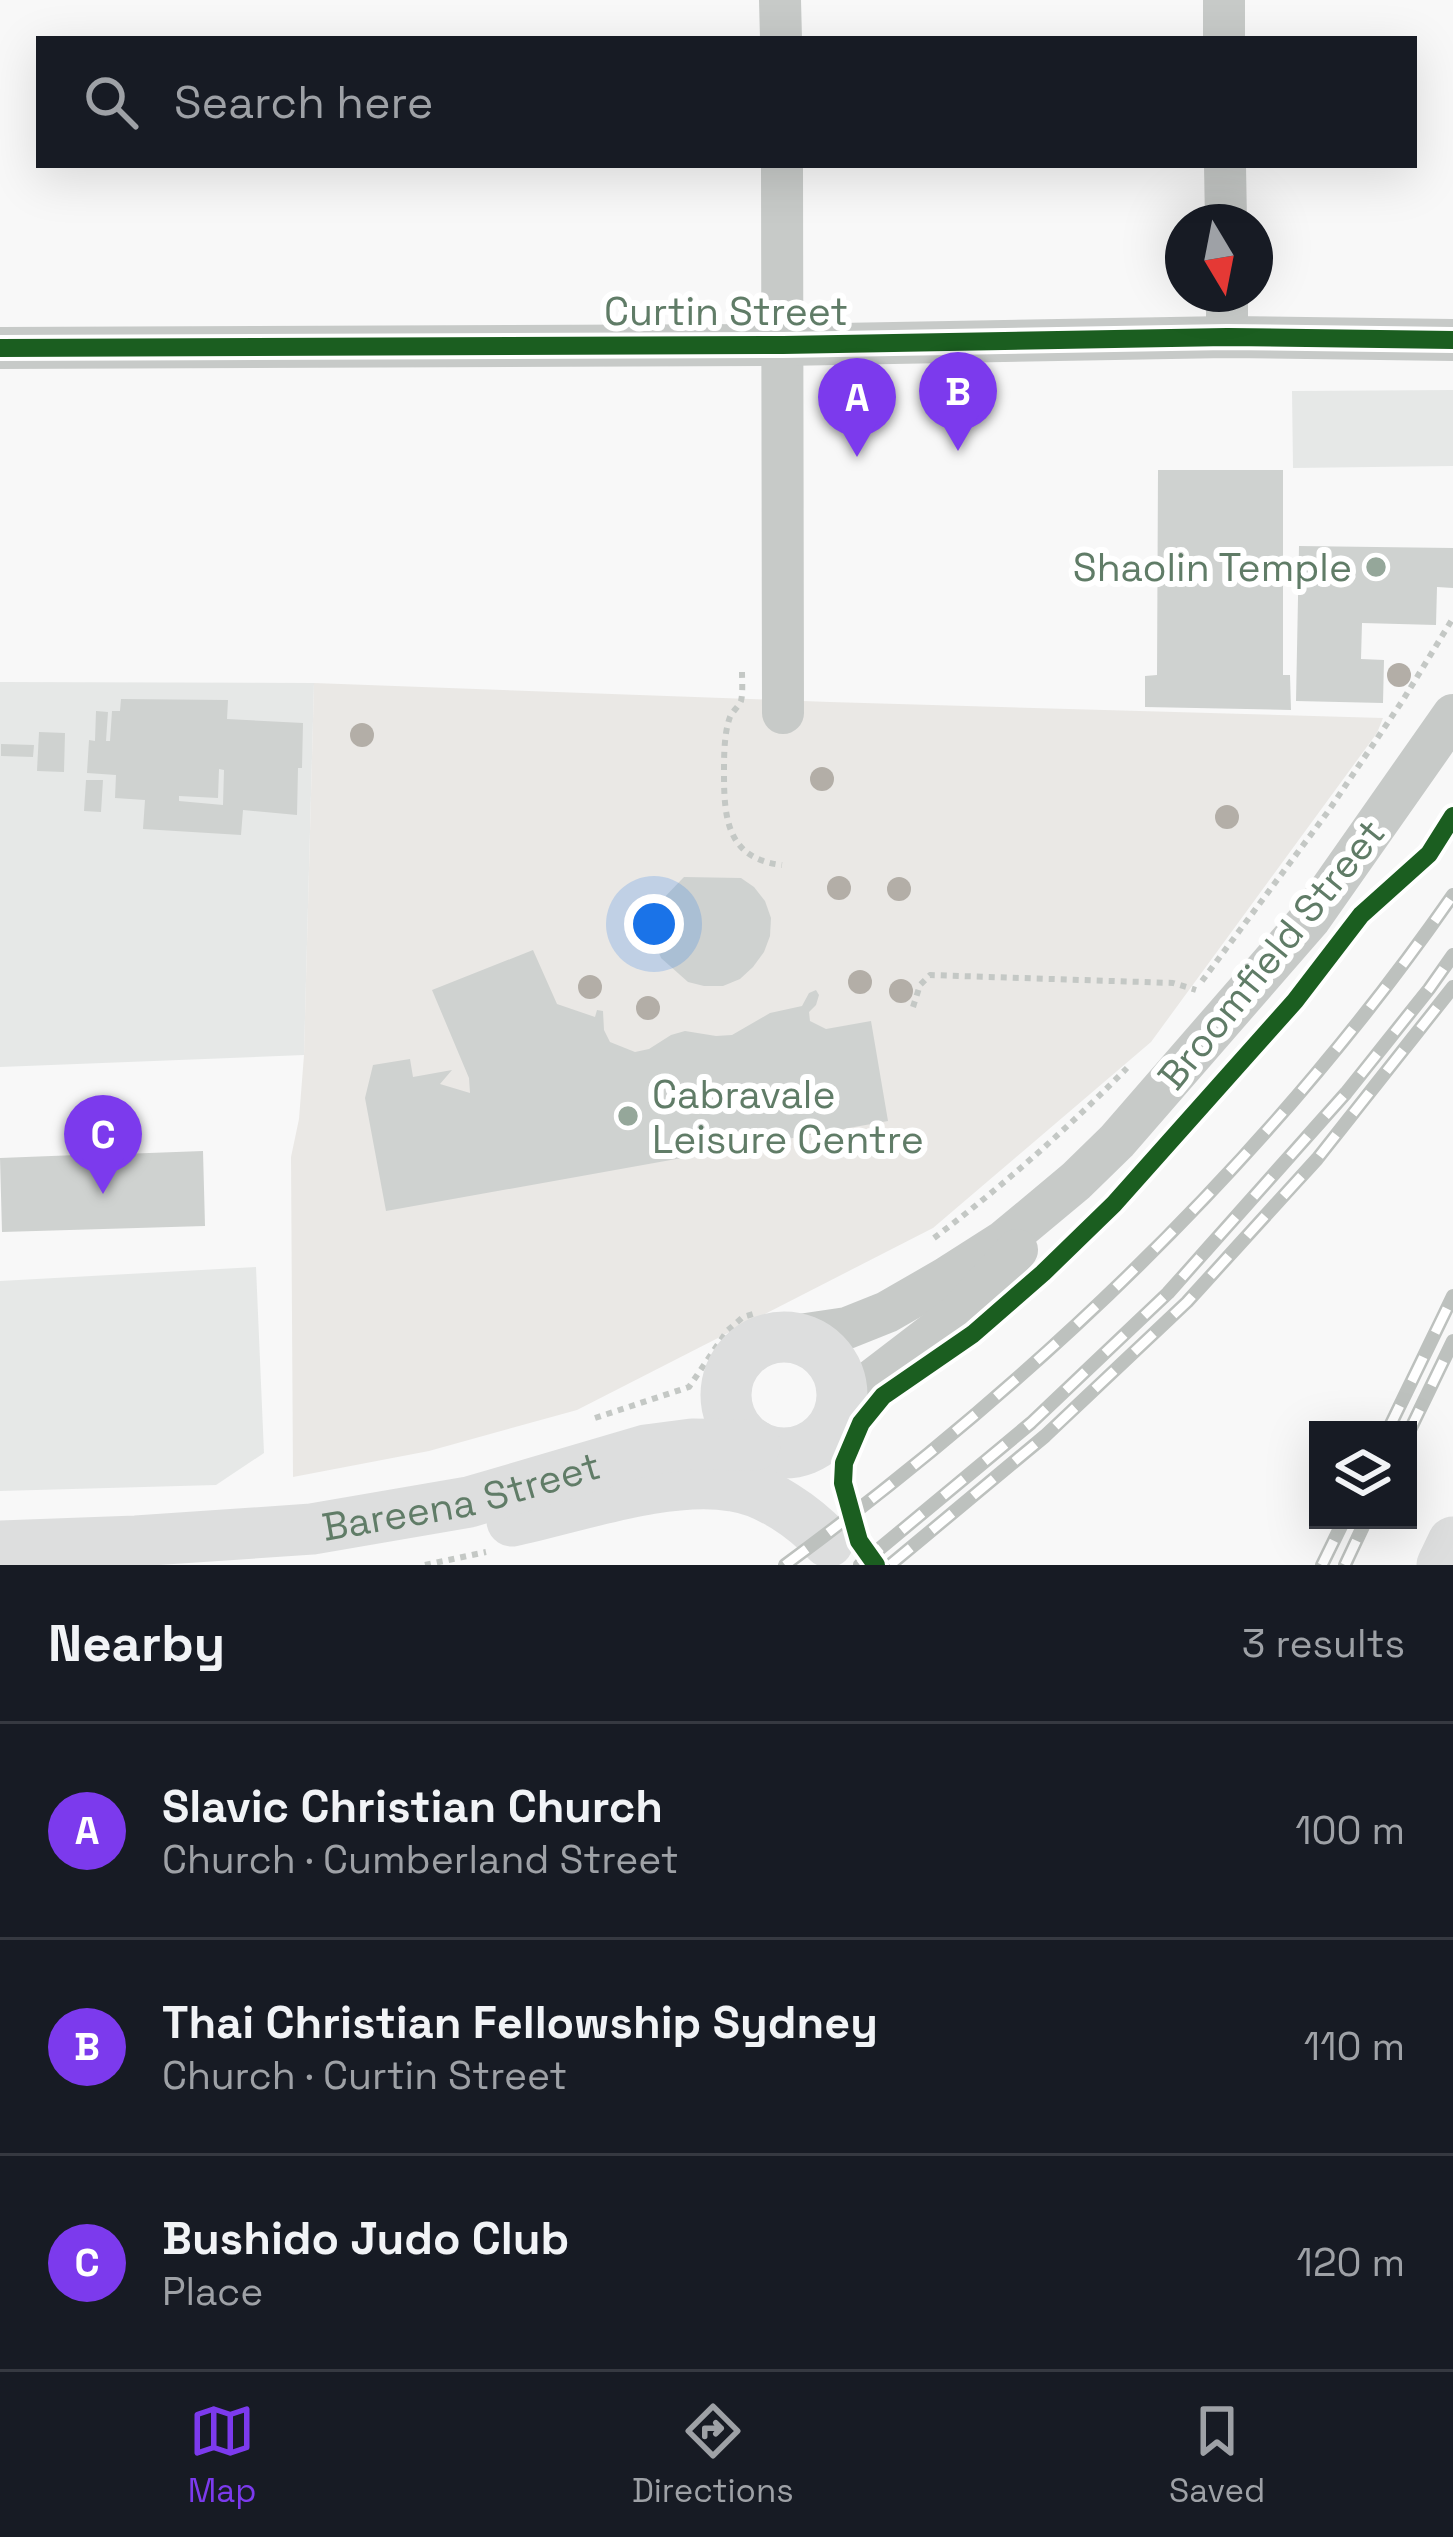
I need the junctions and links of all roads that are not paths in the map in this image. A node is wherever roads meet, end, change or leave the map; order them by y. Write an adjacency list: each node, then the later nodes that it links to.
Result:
1 (780, 0): 3 (street)
2 (1224, 0): 4 (street)
3 (781, 36)
4 (1224, 36)
5 (782, 168): 11 (street)
6 (1226, 168): 7 (street)
7 (1226, 204)
8 (1227, 312): 9 (street)
9 (1227, 337): 10 (street, Curtin Street); 11 (street, Curtin Street)
10 (1453, 340)
11 (783, 345): 12 (street, Curtin Street); 13 (street)
12 (0, 348)
13 (783, 713)
14 (1453, 715): 15 (street, Broomfield Street)
15 (1076, 1181): 16 (street); 18 (street)
16 (773, 1324): 17 (main road); 18 (main road)
17 (733, 1366): 19 (main road); 20 (main road, Bareena Street)
18 (834, 1422): 19 (main road); 21 (main road)
19 (760, 1447): 20 (main road, Bareena Street); 21 (main road)
20 (632, 1454): 22 (main road, Bareena Street)
21 (822, 1529): 22 (main road)
22 (284, 1531): 25 (main road, Bareena Street)
23 (1453, 1542): 26 (main road)
24 (0, 1546): 25 (main road, Bareena Street)
25 (137, 1553)
26 (1442, 1565)

